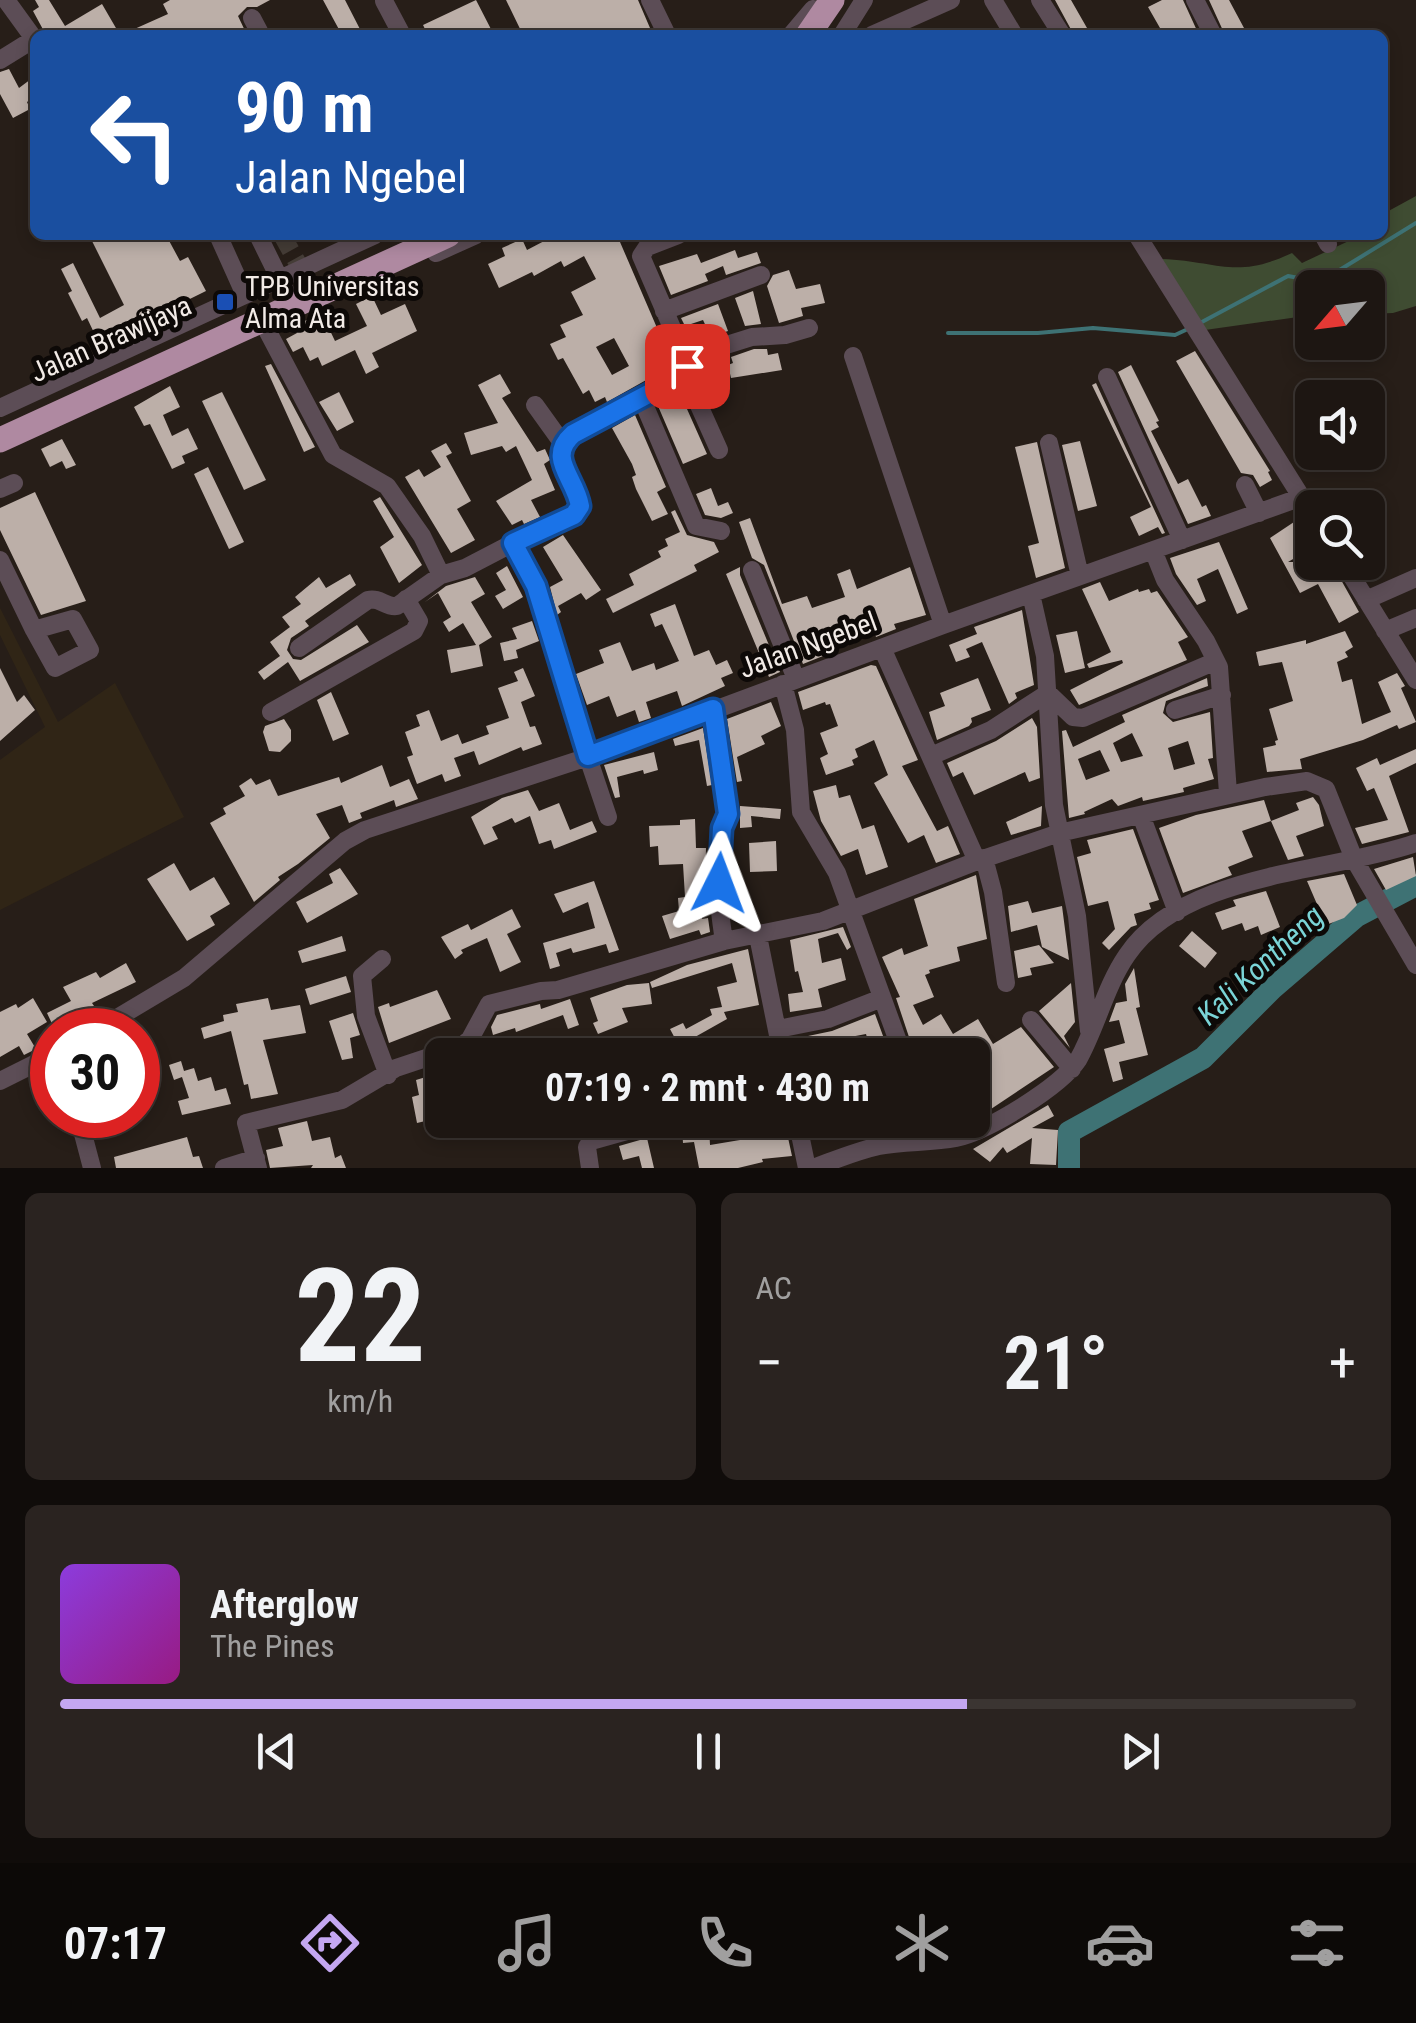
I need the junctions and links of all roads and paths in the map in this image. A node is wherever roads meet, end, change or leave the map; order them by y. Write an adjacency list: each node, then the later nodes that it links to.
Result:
1 (6, 0): 22 (street)
2 (650, 0): 13 (street)
3 (818, 0): 14 (street)
4 (832, 0): 15 (highway)
5 (851, 0): 16 (highway)
6 (864, 0): 17 (street)
7 (951, 0): 18 (street)
8 (993, 0): 19 (street)
9 (1040, 0): 20 (street)
10 (1195, 0): 21 (street)
11 (384, 2): 12 (street)
12 (399, 30)
13 (665, 30)
14 (795, 30)
15 (811, 30)
16 (832, 30)
17 (845, 30)
18 (883, 30)
19 (1011, 30)
20 (1059, 30)
21 (1211, 30)
22 (30, 32)
23 (30, 42): 24 (street)
24 (0, 60)
25 (220, 240): 35 (street)
26 (260, 240): 34 (street)
27 (364, 240): 34 (street)
28 (398, 240): 34 (highway, Jalan Brawijaya)
29 (437, 240): 46 (highway, Jalan Brawijaya)
30 (465, 240): 38 (street)
31 (665, 240): 36 (street)
32 (1140, 240): 52 (street)
33 (761, 275): 36 (street)
34 (284, 287): 35 (street); 45 (highway, Jalan Brawijaya)
35 (245, 294): 44 (street)
36 (664, 311): 40 (street)
37 (808, 328): 40 (street)
38 (267, 330): 50 (street); 61 (street)
39 (854, 356): 69 (street)
40 (685, 366): 42 (street); 49 (street)
41 (1107, 377): 56 (street)
42 (641, 397): 48 (street); 55 (street)
43 (535, 404): 48 (street)
44 (0, 408)
45 (0, 422)
46 (0, 440)
47 (1049, 442): 62 (street)
48 (563, 444): 57 (street)
49 (719, 450)
50 (0, 453)
51 (1245, 485): 54 (street)
52 (1298, 490)
53 (1295, 500): 54 (street, Jalan Ngebel)
54 (1259, 513): 56 (street, Jalan Ngebel)
55 (720, 532)
56 (1182, 540): 58 (street, Jalan Ngebel)
57 (513, 543): 61 (street); 82 (street)
58 (1153, 550): 62 (street, Jalan Ngebel); 74 (street)
59 (0, 560): 70 (street)
60 (752, 570): 76 (street)
61 (442, 575): 66 (street)
62 (1080, 576): 65 (street, Jalan Ngebel)
63 (1416, 578): 67 (street)
64 (1354, 580): 67 (street)
65 (1031, 594): 69 (street, Jalan Ngebel); 77 (street)
66 (406, 600): 72 (street); 81 (street)
67 (1366, 600): 71 (street)
68 (1416, 618): 71 (street)
69 (943, 625): 73 (street, Jalan Ngebel)
70 (34, 630)
71 (1385, 631): 75 (street)
72 (299, 648)
73 (882, 648): 76 (street, Jalan Ngebel); 83 (street)
74 (1216, 661): 77 (street); 78 (street)
75 (1416, 680)
76 (790, 682): 79 (street, Jalan Ngebel); 91 (street)
77 (1048, 693): 83 (street); 87 (street)
78 (1222, 695): 80 (street); 84 (street)
79 (713, 709): 82 (street, Jalan Ngebel); 94 (street)
80 (1175, 710)
81 (271, 712)
82 (588, 756): 86 (street); 99 (street, Jalan Ngebel)
83 (931, 756): 90 (street)
84 (1228, 794): 85 (street); 89 (street)
85 (1141, 815): 87 (street); 92 (street)
86 (608, 818)
87 (1059, 833): 90 (street); 102 (street)
88 (1416, 844): 89 (street)
89 (1354, 859): 92 (street); 96 (street)
90 (981, 860): 91 (street); 97 (street)
91 (852, 910): 93 (street); 98 (street)
92 (1177, 912): 102 (street)
93 (758, 936): 94 (street); 101 (street)
94 (724, 941): 107 (street)
95 (382, 960): 107 (street)
96 (1416, 966)
97 (1006, 982)
98 (882, 998): 101 (street); 104 (street)
99 (133, 1008)
100 (1031, 1020): 106 (street)
101 (778, 1029): 103 (street)
102 (1090, 1036): 106 (street)
103 (779, 1038)
104 (897, 1038)
105 (30, 1066): 108 (street)
106 (1072, 1069): 112 (street)
107 (388, 1076): 113 (street)
108 (0, 1081)
109 (84, 1138): 115 (street)
110 (597, 1138): 117 (street)
111 (806, 1138): 114 (street)
112 (928, 1140): 114 (street)
113 (257, 1163): 116 (street)
114 (820, 1166)
115 (92, 1168)
116 (224, 1168)
117 (590, 1168)

